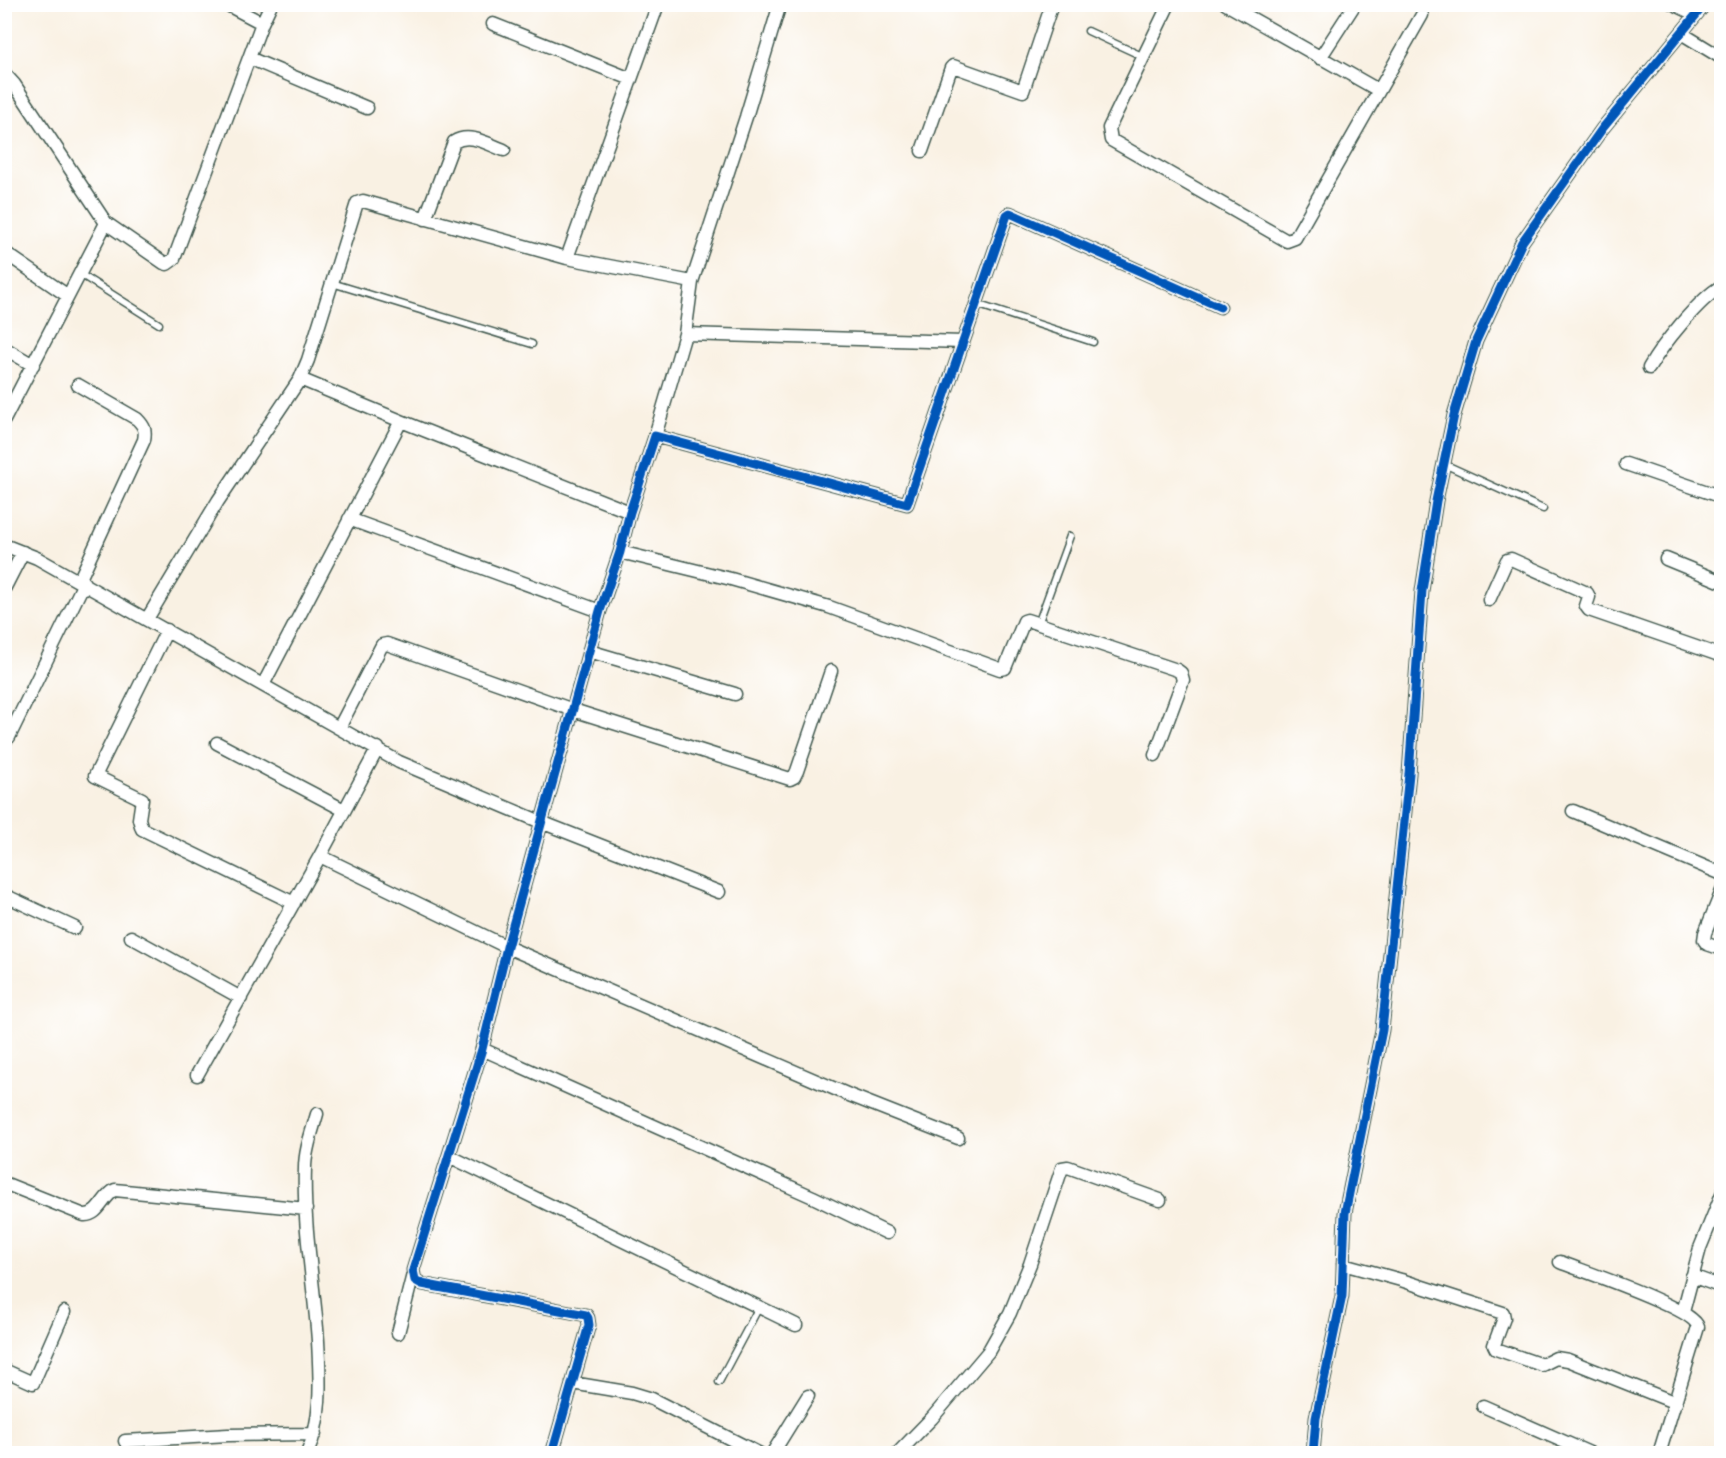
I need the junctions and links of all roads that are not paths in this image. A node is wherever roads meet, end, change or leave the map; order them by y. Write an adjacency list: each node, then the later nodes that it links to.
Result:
1 (226, 4): 13 (street)
2 (271, 4): 13 (street)
3 (658, 4): 22 (street)
4 (780, 4): 32 (street)
5 (1053, 4): 26 (street)
6 (1169, 4): 17 (street)
7 (1226, 4): 19 (street)
8 (1355, 4): 19 (street)
9 (1667, 4): 12 (lane)
10 (1705, 4): 12 (street)
11 (1422, 15): 23 (street)
12 (1694, 17): 16 (street)
13 (262, 23): 18 (street)
14 (493, 24): 22 (street)
15 (1088, 31): 17 (lane)
16 (1681, 33): 20 (street); 51 (street)
17 (1144, 57): 23 (street)
18 (249, 58): 24 (street); 28 (street)
19 (1320, 58): 23 (street)
20 (1722, 58)
21 (4, 73): 28 (street)
22 (631, 79): 30 (street)
23 (1378, 90)
24 (367, 108)
25 (504, 150): 27 (street)
26 (922, 150)
27 (425, 219): 30 (street); 33 (street)
28 (106, 223): 31 (street)
29 (4, 252): 35 (street)
30 (567, 258): 32 (street)
31 (80, 274): 35 (street); 38 (lane)
32 (692, 282): 39 (street)
33 (331, 283): 42 (lane); 46 (street)
34 (1722, 286): 45 (street)
35 (68, 296): 44 (street)
36 (976, 304): 37 (street); 40 (street); 41 (lane)
37 (1220, 307)
38 (159, 324)
39 (685, 333): 40 (street); 50 (street)
40 (963, 342): 50 (street)
41 (1093, 342)
42 (532, 344)
43 (4, 348): 44 (street)
44 (33, 364): 48 (street)
45 (1649, 368)
46 (300, 379): 49 (street); 67 (street)
47 (78, 385): 62 (street)
48 (4, 420)
49 (401, 421): 55 (street); 56 (street)
50 (655, 436): 55 (street)
51 (1444, 464): 54 (lane); 106 (street)
52 (1626, 464): 53 (street)
53 (1722, 497)
54 (1543, 509)
55 (630, 512): 60 (street)
56 (349, 519): 66 (street); 73 (street)
57 (1070, 536): 68 (lane)
58 (4, 545): 59 (street)
59 (22, 552): 62 (street); 64 (street)
60 (620, 552): 66 (street); 68 (street)
61 (1666, 559): 63 (street)
62 (82, 582): 67 (street); 77 (street)
63 (1722, 582)
64 (4, 589)
65 (1489, 600): 71 (street)
66 (600, 611): 70 (street)
67 (147, 619): 69 (street)
68 (1038, 624): 80 (street)
69 (167, 630): 73 (street); 89 (street)
70 (589, 651): 74 (street); 75 (street)
71 (1722, 656)
72 (831, 671): 75 (street)
73 (263, 685): 76 (street)
74 (735, 694)
75 (573, 710): 76 (street); 83 (street)
76 (339, 728): 79 (street)
77 (9, 736)
78 (217, 742): 81 (street)
79 (378, 748): 81 (street); 83 (street)
80 (1155, 755)
81 (344, 810): 84 (street)
82 (1573, 811): 85 (street)
83 (541, 822): 87 (street); 92 (street)
84 (320, 855): 89 (street); 92 (street)
85 (1722, 874)
86 (1722, 891): 93 (street)
87 (719, 892)
88 (4, 895): 90 (street)
89 (294, 903): 94 (street)
90 (75, 928)
91 (131, 937): 94 (street)
92 (507, 947): 95 (street); 98 (street)
93 (1722, 949)
94 (240, 998): 96 (street)
95 (482, 1049): 99 (street); 104 (street)
96 (197, 1075)
97 (317, 1114): 103 (street)
98 (958, 1138)
99 (449, 1156): 107 (street); 110 (street)
100 (4, 1183): 103 (street)
101 (1722, 1194): 108 (street)
102 (1160, 1200): 127 (street)
103 (306, 1209): 121 (street)
104 (887, 1233)
105 (1560, 1262): 112 (street)
106 (1343, 1264): 119 (street); 128 (street)
107 (413, 1274): 114 (street); 117 (street)
108 (1692, 1276): 109 (street); 112 (street)
109 (1722, 1287)
110 (759, 1307): 113 (street); 116 (lane)
111 (64, 1312): 115 (street)
112 (1683, 1312): 119 (street)
113 (796, 1325)
114 (398, 1333)
115 (4, 1370)
116 (719, 1382)
117 (572, 1383): 124 (street); 125 (street)
118 (808, 1396): 126 (street)
119 (1676, 1403): 130 (street)
120 (1483, 1406): 129 (street)
121 (315, 1434): 122 (street); 123 (street)
122 (125, 1441)
123 (307, 1454)
124 (552, 1454)
125 (760, 1454)
126 (772, 1454)
127 (897, 1454)
128 (1313, 1454)
129 (1592, 1454)
130 (1659, 1454)

